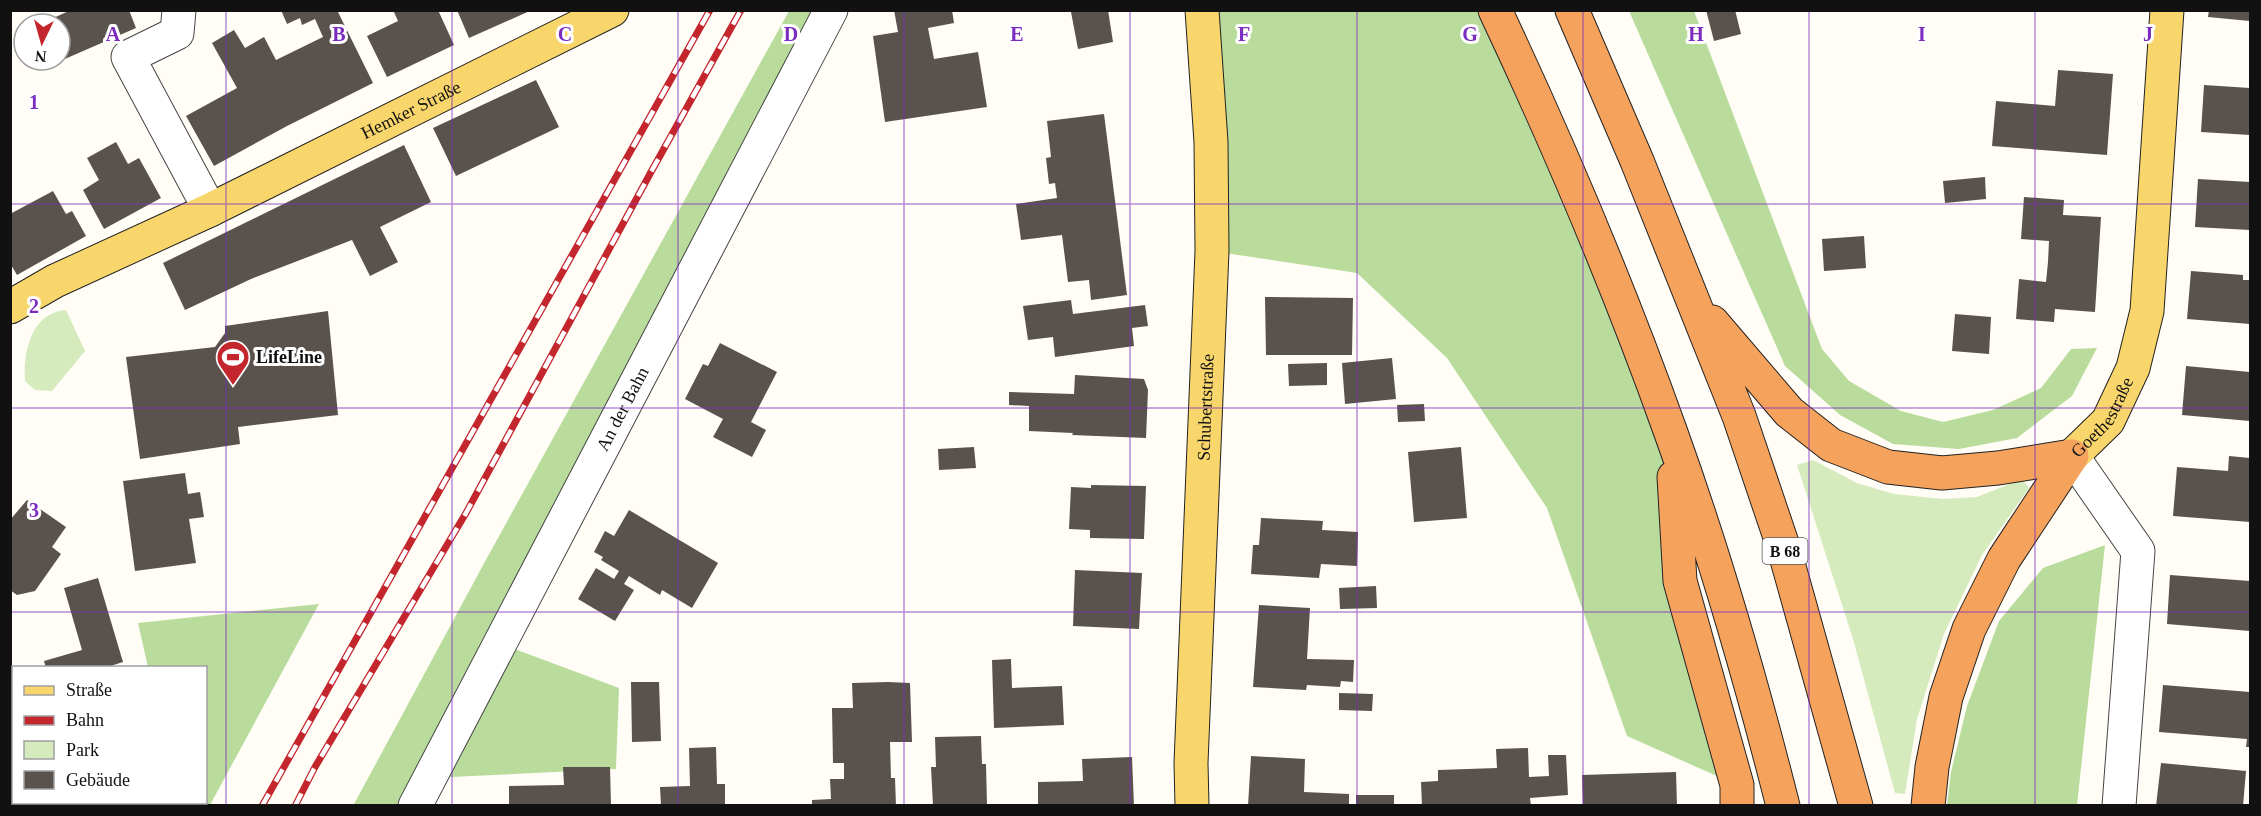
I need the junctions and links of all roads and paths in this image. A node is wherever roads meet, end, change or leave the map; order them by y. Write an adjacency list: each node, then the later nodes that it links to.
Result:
1 (179, 10): 8 (street)
2 (612, 10): 8 (main road, Hemker Straße)
3 (831, 10): 13 (street, An der Bahn)
4 (1202, 10): 14 (main road, Schubertstraße)
5 (1495, 10): 11 (highway)
6 (2167, 10): 12 (main road, Goethestraße)
7 (1572, 12): 9 (highway, B 68)
8 (210, 210): 10 (main road, Hemker Straße)
9 (1695, 303): 12 (highway, B 68); 17 (highway, B 68)
10 (10, 307)
11 (1671, 434): 15 (highway); 16 (highway)
12 (2072, 456): 18 (highway); 19 (street, Goethestraße)
13 (416, 806)
14 (1192, 806)
15 (1737, 806)
16 (1783, 806)
17 (1856, 806)
18 (1928, 806)
19 (2119, 806)

